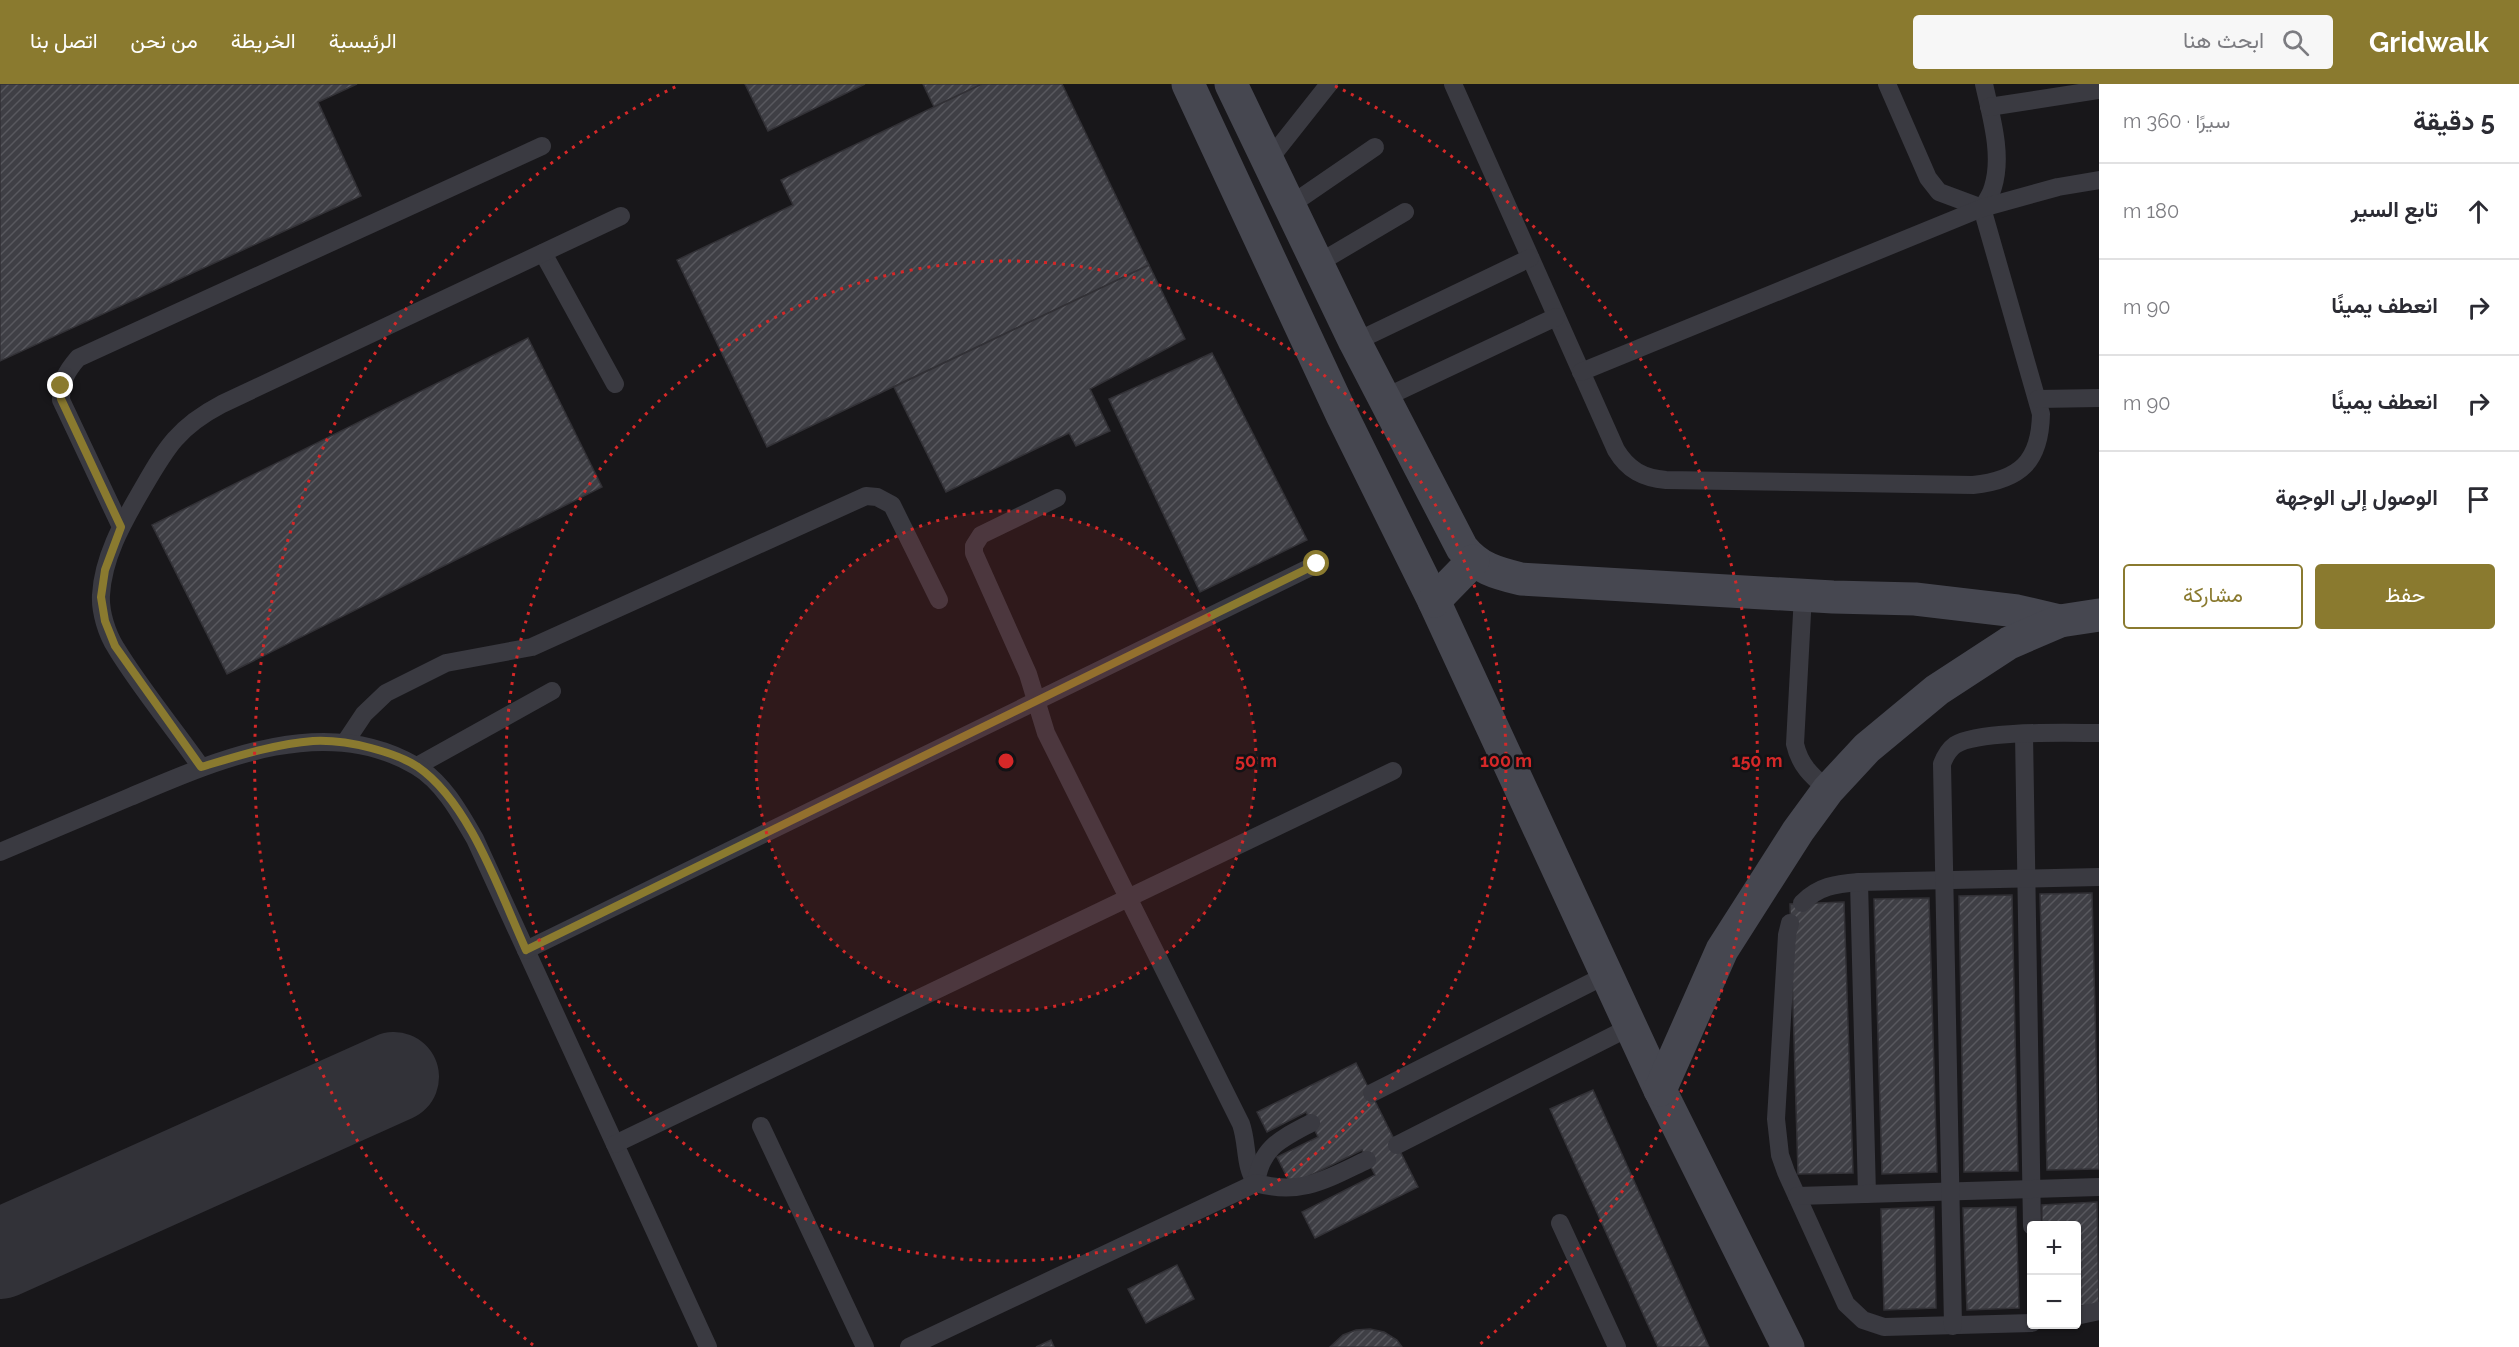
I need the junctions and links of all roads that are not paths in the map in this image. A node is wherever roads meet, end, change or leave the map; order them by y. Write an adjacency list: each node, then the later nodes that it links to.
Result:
1 (1188, 84): 27 (street)
2 (1231, 84): 11 (street)
3 (1329, 84): 11 (lane)
4 (1453, 84): 18 (lane)
5 (1887, 84): 14 (lane)
6 (1984, 84): 8 (lane)
7 (2099, 90): 8 (lane)
8 (1989, 107): 14 (lane)
9 (542, 146): 29 (lane)
10 (1375, 147): 13 (lane)
11 (1268, 161): 13 (street)
12 (2099, 180): 14 (lane)
13 (1289, 206): 19 (street)
14 (1982, 208): 22 (lane); 26 (lane)
15 (1405, 212): 19 (lane)
16 (621, 216): 17 (lane)
17 (543, 253): 23 (lane); 29 (lane)
18 (1530, 258): 20 (lane); 21 (lane)
19 (1317, 264): 21 (street)
20 (1556, 316): 22 (lane); 24 (lane)
21 (1355, 342): 24 (street)
22 (1581, 372): 26 (lane)
23 (615, 384)
24 (1384, 398): 27 (street); 30 (street)
25 (2099, 398): 26 (lane)
26 (2038, 399)
27 (1343, 417): 34 (street)
28 (1057, 498): 38 (lane)
29 (121, 527): 43 (lane)
30 (1473, 561): 32 (street); 34 (street)
31 (1317, 564): 38 (lane)
32 (1803, 595): 36 (street); 45 (lane)
33 (939, 600): 41 (lane)
34 (1434, 601): 55 (street)
35 (2099, 615): 36 (street)
36 (2060, 621): 45 (street)
37 (552, 691): 42 (lane)
38 (1037, 701): 51 (lane); 54 (lane)
39 (2099, 733): 40 (lane)
40 (2024, 734): 48 (lane); 49 (lane)
41 (346, 741): 42 (lane); 43 (lane)
42 (417, 766): 54 (lane)
43 (201, 767): 46 (lane)
44 (1393, 771): 51 (lane)
45 (1828, 790): 57 (street)
46 (0, 852)
47 (2099, 877): 48 (lane)
48 (2026, 878): 49 (lane); 66 (lane)
49 (1943, 880): 50 (lane); 67 (lane)
50 (1859, 882): 52 (lane); 68 (lane)
51 (1128, 897): 61 (lane); 64 (lane)
52 (1802, 903)
53 (1790, 923): 69 (lane)
54 (526, 950): 61 (lane)
55 (1608, 974): 56 (street); 58 (lane)
56 (1632, 1026): 57 (street); 62 (lane)
57 (1660, 1089): 80 (street)
58 (1372, 1093)
59 (1311, 1123): 64 (lane)
60 (761, 1126): 77 (lane)
61 (615, 1144): 76 (lane)
62 (1397, 1145)
63 (1367, 1160): 64 (lane)
64 (1256, 1183): 78 (lane)
65 (2099, 1187): 66 (lane)
66 (2031, 1189): 67 (lane); 70 (lane)
67 (1950, 1191): 68 (lane); 75 (lane)
68 (1867, 1194): 69 (lane)
69 (1797, 1196): 75 (lane)
70 (2032, 1221)
71 (1560, 1223): 79 (lane)
72 (2099, 1311): 73 (lane)
73 (2081, 1315)
74 (2027, 1323): 75 (lane)
75 (1953, 1326)
76 (708, 1347)
77 (865, 1347)
78 (909, 1347)
79 (1617, 1347)
80 (1788, 1347)

